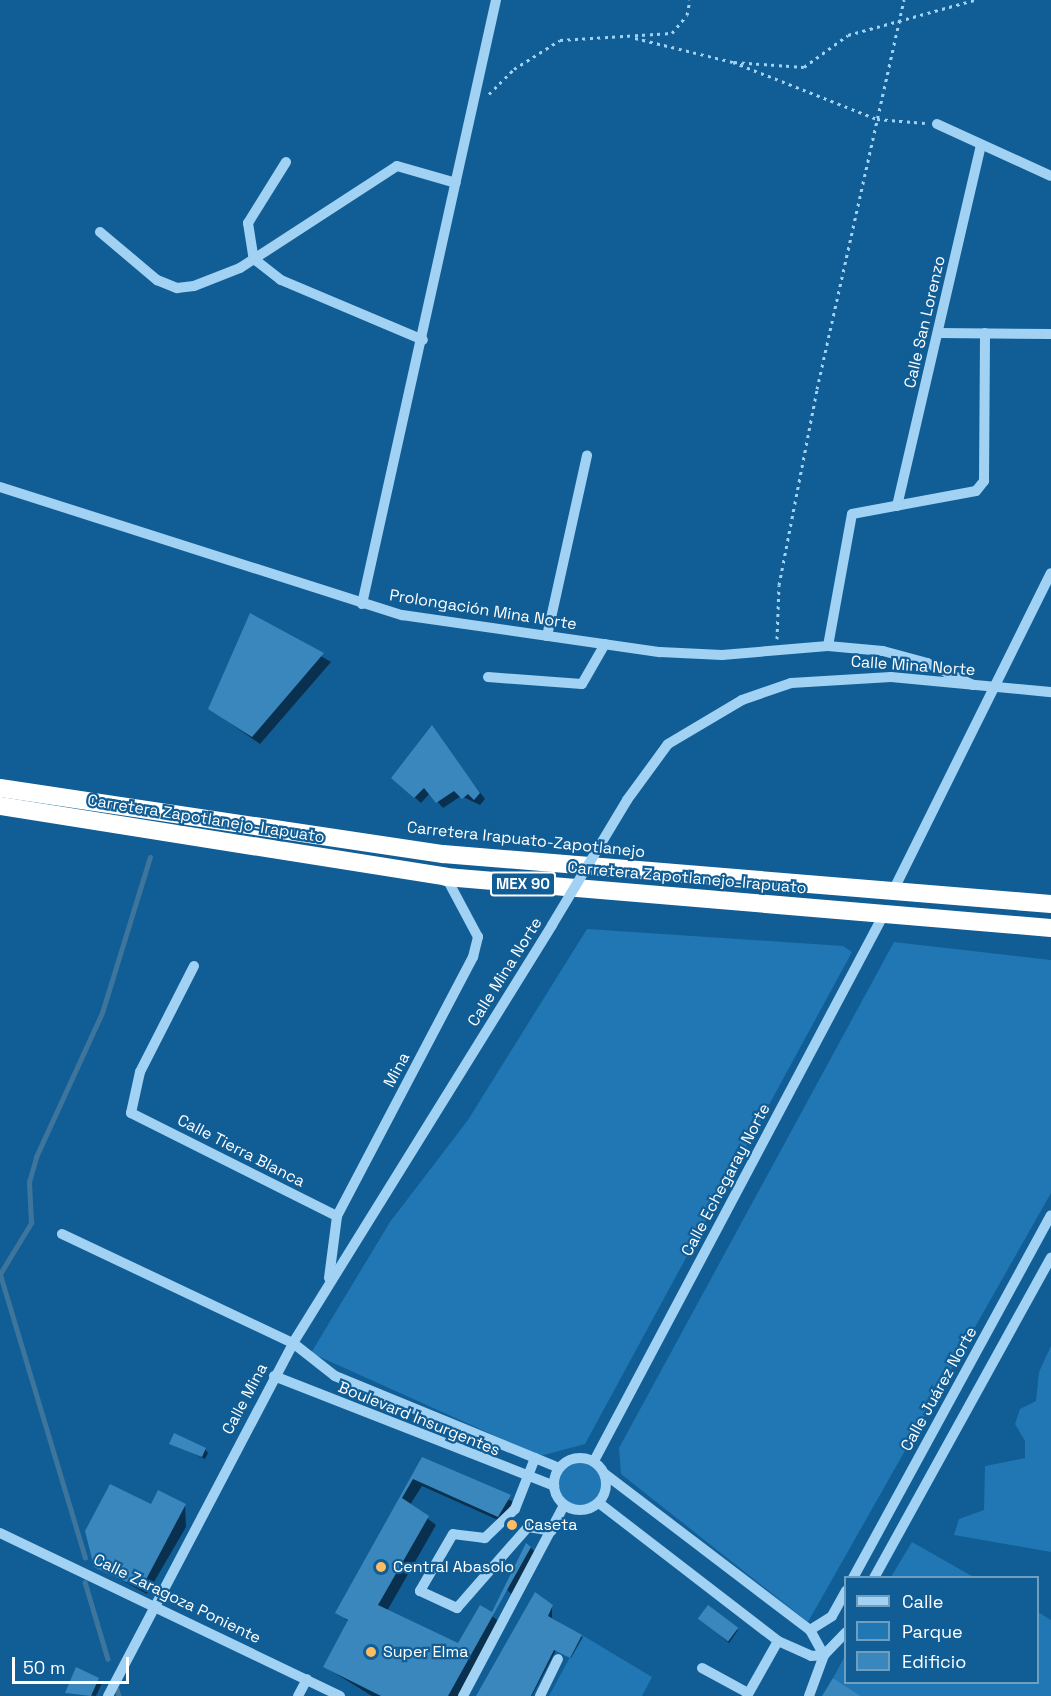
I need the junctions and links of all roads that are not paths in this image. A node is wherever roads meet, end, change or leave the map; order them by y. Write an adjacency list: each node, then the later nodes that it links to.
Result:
1 (496, 0): 6 (street)
2 (937, 124): 3 (street)
3 (981, 145): 5 (street); 9 (street, Calle San Lorenzo)
4 (286, 162): 8 (street)
5 (1051, 176)
6 (456, 183): 8 (street); 12 (street)
7 (100, 232): 8 (street)
8 (254, 259): 12 (street)
9 (938, 333): 10 (street); 15 (street, Calle San Lorenzo)
10 (985, 333): 11 (street); 15 (street)
11 (1051, 334)
12 (423, 340): 17 (street)
13 (587, 455): 18 (street)
14 (0, 487): 17 (street, Prolongación Mina Norte)
15 (897, 506): 20 (street)
16 (1051, 573): 23 (street)
17 (362, 604): 18 (street, Prolongación Mina Norte)
18 (547, 636): 19 (street, Prolongación Mina Norte)
19 (604, 644): 20 (street, Prolongación Mina Norte); 21 (street)
20 (828, 646): 22 (street, Prolongación Mina Norte)
21 (489, 677)
22 (973, 685): 23 (street, Calle Mina Norte); 37 (street, Calle Mina Norte, bridge)
23 (997, 687): 24 (street, Calle Mina Norte); 28 (street)
24 (1051, 692)
25 (0, 788): 28 (highway, Carretera Irapuato-Zapotlanejo / MEX 90)
26 (0, 806): 27 (highway, Carretera Zapotlanejo-Irapuato / MEX 90)
27 (446, 877): 30 (highway, Carretera Zapotlanejo-Irapuato / MEX 90); 34 (street, Mina)
28 (892, 893): 29 (highway, Carretera Irapuato-Zapotlanejo / MEX 90)
29 (1051, 904)
30 (884, 914): 31 (highway, Carretera Zapotlanejo-Irapuato / MEX 90); 41 (street, Calle Echegaray Norte)
31 (1051, 928)
32 (194, 966): 34 (street, Calle Tierra Blanca)
33 (1051, 1215): 50 (street, Calle Juárez Norte)
34 (338, 1216): 37 (street, Mina)
35 (62, 1234): 38 (street)
36 (1051, 1258): 51 (street, Calle Juárez Norte)
37 (329, 1282): 38 (street, Calle Mina Norte)
38 (293, 1343): 39 (street, Calle Mina); 40 (street, Boulevard Insurgentes)
39 (274, 1376): 44 (street, Boulevard Insurgentes); 53 (street, Calle Mina)
40 (535, 1458): 42 (street, Boulevard Insurgentes); 44 (street)
41 (594, 1461): 42 (street); 43 (street)
42 (559, 1468): 45 (street)
43 (605, 1474): 46 (street); 54 (street)
44 (528, 1479): 45 (street, Boulevard Insurgentes); 48 (street)
45 (554, 1486): 47 (street)
46 (599, 1503): 47 (street); 56 (street)
47 (564, 1505): 48 (street)
48 (552, 1532): 65 (street)
49 (0, 1533): 53 (street, Calle Zaragoza Poniente)
50 (854, 1576)
51 (875, 1576)
52 (844, 1595): 54 (street)
53 (154, 1603): 60 (street, Calle Zaragoza Poniente); 62 (street, Calle Mina)
54 (810, 1630): 57 (street)
55 (844, 1634): 57 (street)
56 (778, 1641): 57 (street); 61 (street)
57 (824, 1655): 67 (street)
58 (558, 1659): 66 (street)
59 (702, 1668): 61 (street)
60 (307, 1679): 63 (street); 64 (street, Calle Zaragoza Poniente)
61 (748, 1695)
62 (108, 1696)
63 (298, 1696)
64 (340, 1696)
65 (463, 1696)
66 (540, 1696)
67 (809, 1696)

